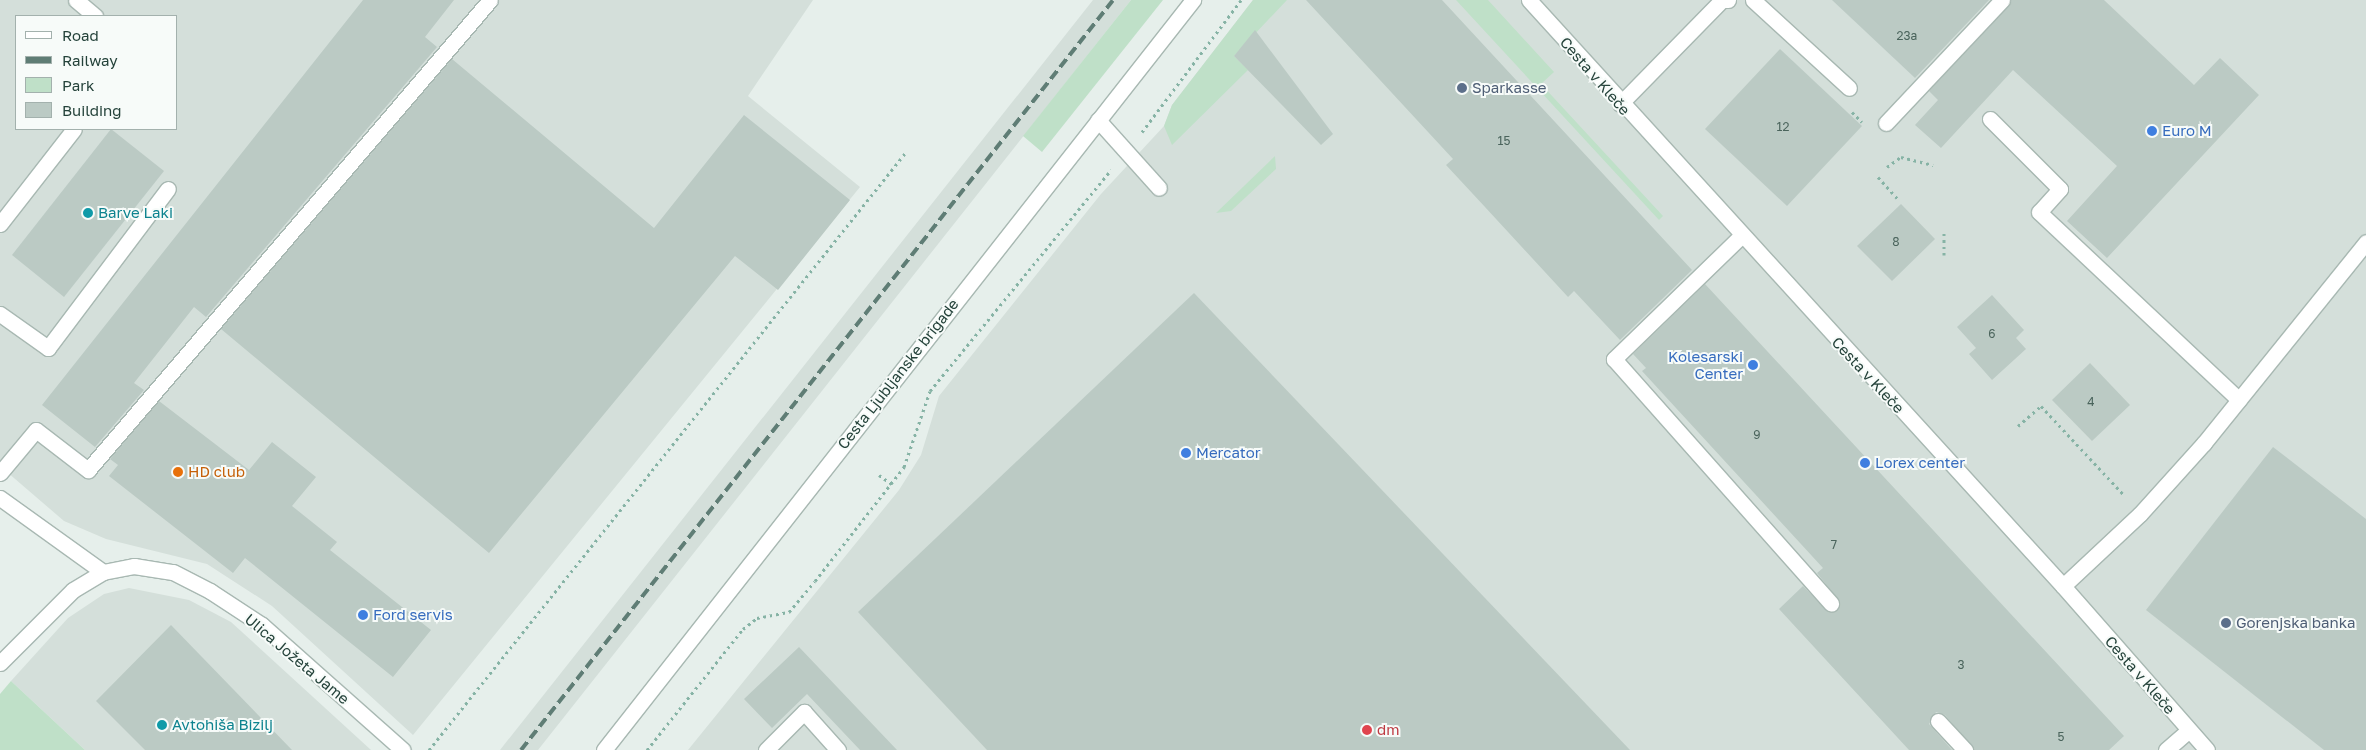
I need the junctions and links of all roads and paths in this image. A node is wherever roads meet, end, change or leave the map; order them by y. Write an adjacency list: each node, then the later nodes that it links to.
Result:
1 (76, 0): 9 (street)
2 (490, 0): 33 (street)
3 (1193, 0): 12 (street, Cesta Ljubljanske brigade)
4 (1241, 0): 15 (path)
5 (1529, 0): 11 (street, Cesta v Kleče)
6 (1728, 0): 11 (street)
7 (1754, 0): 10 (street)
8 (2002, 0): 14 (street)
9 (94, 15)
10 (1849, 88)
11 (1620, 104): 27 (street, Cesta v Kleče)
12 (1098, 120): 22 (street); 46 (street, Cesta Ljubljanske brigade)
13 (1990, 120): 31 (street)
14 (1886, 123)
15 (1148, 125)
16 (73, 130): 25 (street)
17 (906, 152): 45 (path)
18 (1933, 164): 19 (path)
19 (1887, 167)
20 (1878, 177): 24 (path)
21 (1100, 184): 35 (path)
22 (1159, 188)
23 (168, 189): 30 (street)
24 (1899, 200)
25 (0, 224)
26 (1944, 233): 29 (path)
27 (1740, 236): 39 (street, Cesta v Kleče); 40 (street)
28 (2366, 242): 31 (street)
29 (1944, 256)
30 (0, 314)
31 (2239, 400): 37 (street)
32 (2018, 426): 37 (path)
33 (0, 473)
34 (879, 475): 35 (path)
35 (892, 484): 47 (path)
36 (0, 498): 38 (street)
37 (2140, 514): 39 (street)
38 (103, 572): 41 (street); 44 (street, Ulica Jožeta Jame)
39 (2063, 586): 43 (street, Cesta v Kleče)
40 (1831, 603)
41 (0, 663)
42 (1938, 721): 50 (street)
43 (2188, 731): 51 (street); 52 (street, Cesta v Kleče)
44 (404, 750)
45 (429, 750)
46 (604, 750)
47 (647, 750)
48 (766, 750): 49 (street)
49 (838, 750)
50 (1965, 750)
51 (2166, 750)
52 (2207, 750)

